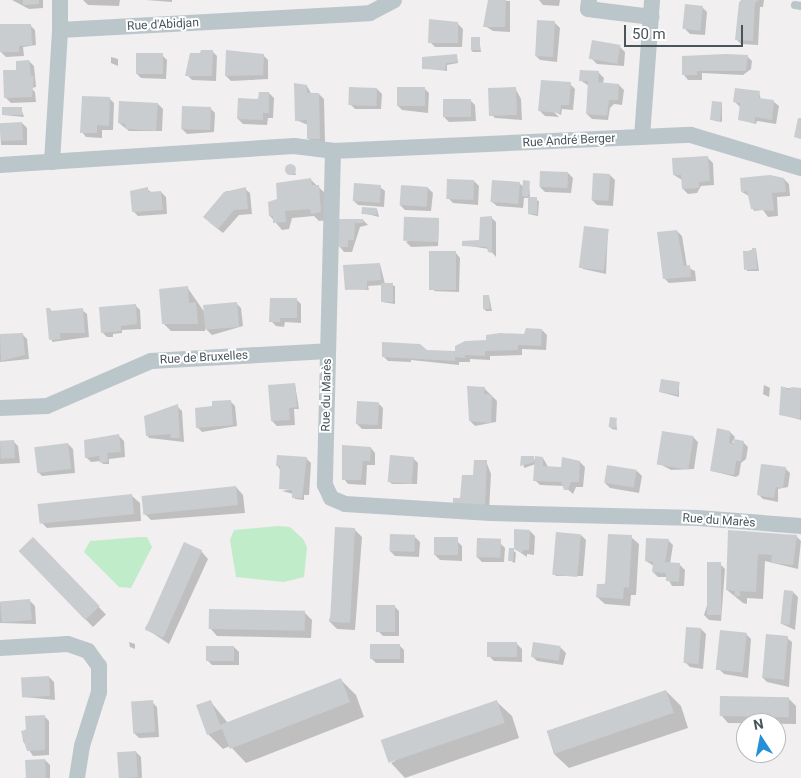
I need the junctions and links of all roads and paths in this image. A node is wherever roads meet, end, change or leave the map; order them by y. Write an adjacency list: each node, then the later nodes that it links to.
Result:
1 (60, 0): 6 (street)
2 (394, 0): 6 (street, Rue d'Abidjan)
3 (589, 0): 5 (street)
4 (652, 0): 5 (street)
5 (651, 17): 7 (street)
6 (60, 30): 9 (street)
7 (642, 137): 8 (street, Rue André Berger); 11 (street, Rue André Berger)
8 (332, 151): 9 (street); 12 (street, Rue du Marès)
9 (52, 162): 10 (street)
10 (0, 165)
11 (801, 168)
12 (328, 350): 13 (street, Rue de Bruxelles); 14 (street, Rue du Marès)
13 (0, 408)
14 (801, 526)
15 (0, 648): 16 (street)
16 (77, 778)

